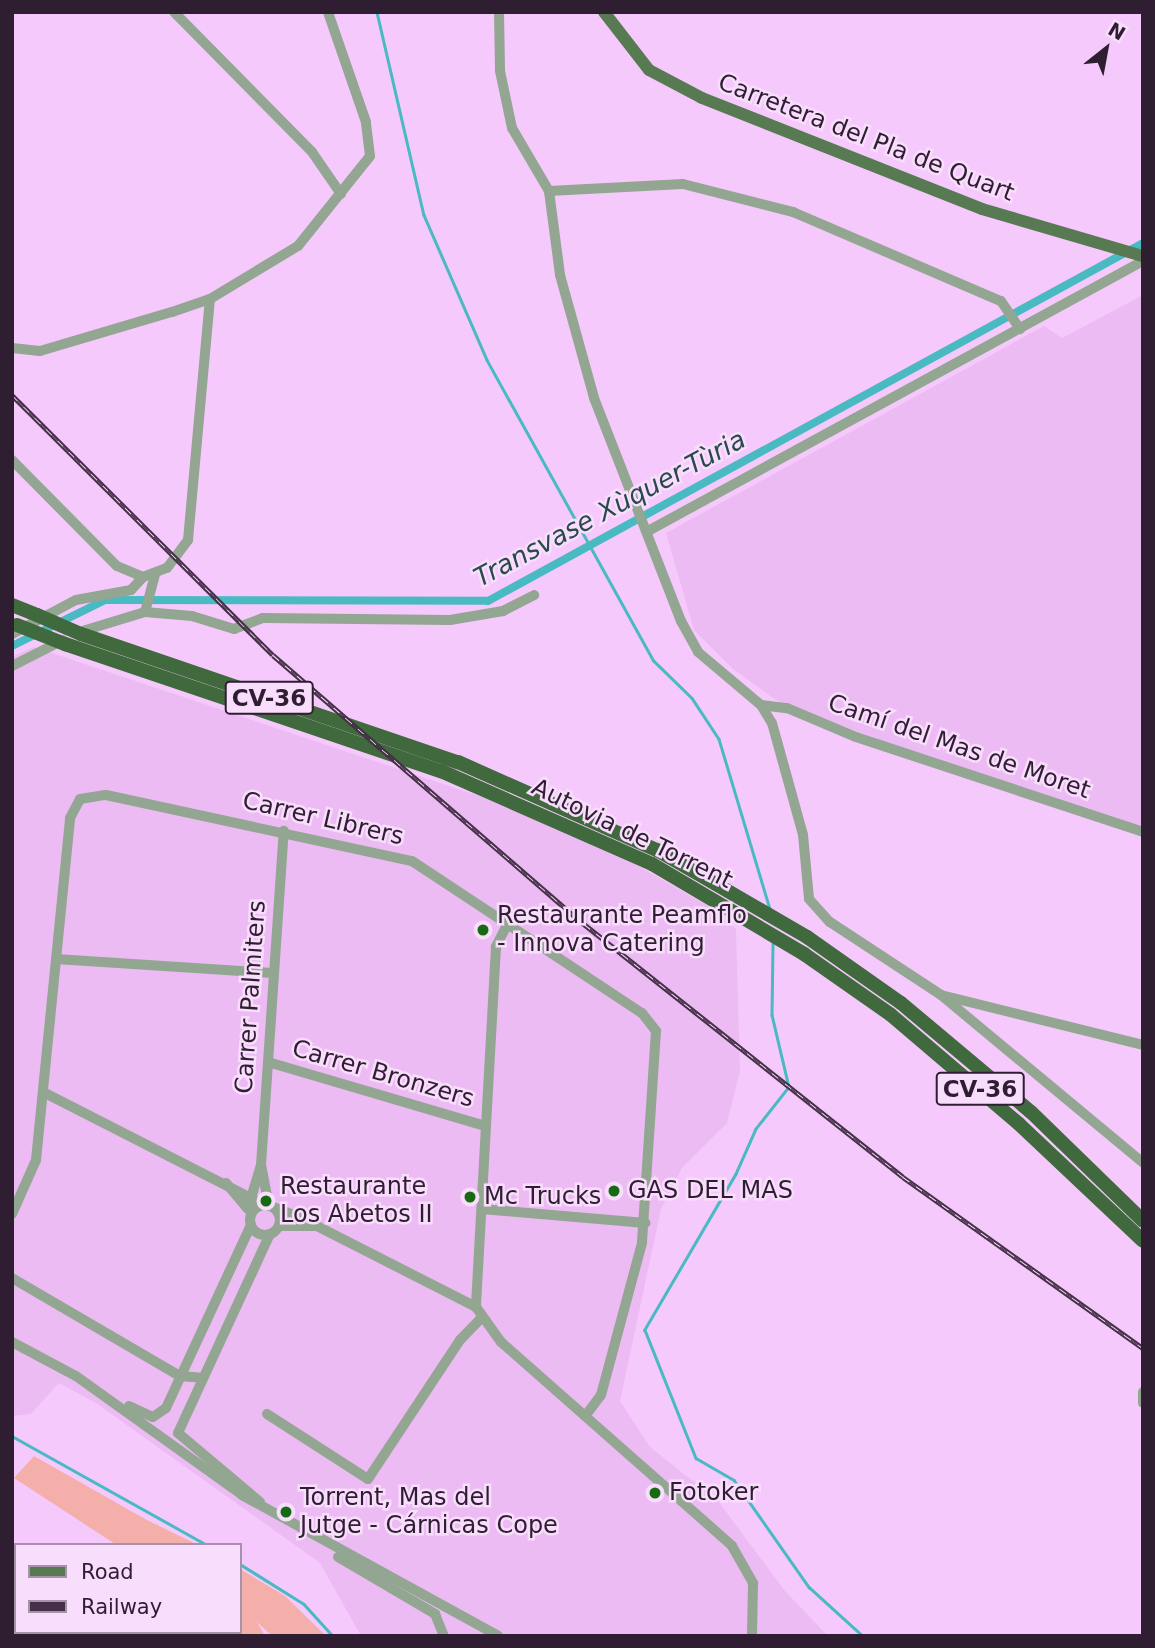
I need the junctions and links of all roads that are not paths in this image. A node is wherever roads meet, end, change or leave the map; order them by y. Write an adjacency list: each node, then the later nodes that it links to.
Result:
1 (174, 12): 6 (street)
2 (328, 12): 6 (street)
3 (499, 12): 5 (street)
4 (604, 12): 7 (main road, Carretera del Pla de Quart)
5 (549, 191): 9 (street); 12 (street)
6 (341, 194): 8 (street)
7 (1142, 257): 9 (street)
8 (210, 299): 10 (street); 13 (street)
9 (1020, 329): 12 (street)
10 (12, 348)
11 (12, 460): 14 (street)
12 (647, 527): 20 (street)
13 (155, 575): 14 (street); 17 (street)
14 (143, 577): 18 (street)
15 (534, 595): 17 (street)
16 (12, 605): 28 (highway, Autovia de Torrent / CV-36, bridge)
17 (145, 612): 19 (street)
18 (14, 627): 31 (highway, Autovia de Torrent / CV-36, bridge)
19 (12, 666)
20 (761, 705): 22 (street, Camí del Mas de Moret); 26 (street)
21 (284, 831): 23 (street, Carrer Librers); 24 (street, Carrer Librers); 25 (street, Carrer Palmiters)
22 (1143, 832)
23 (508, 923): 32 (street); 45 (street, Carrer Librers)
24 (56, 959): 25 (street); 30 (street)
25 (273, 973): 29 (street, Carrer Palmiters)
26 (941, 995): 27 (street); 33 (street)
27 (1143, 1045)
28 (966, 1055): 41 (highway); 44 (highway, Autovia de Torrent / CV-36)
29 (268, 1062): 32 (street, Carrer Bronzers); 34 (street, Carrer Palmiters)
30 (43, 1092): 36 (street); 42 (street)
31 (1019, 1124): 49 (highway, Autovia de Torrent / CV-36); 50 (highway)
32 (486, 1126): 40 (street)
33 (1143, 1163)
34 (261, 1165): 35 (street, Carrer Palmiters); 39 (street, Carrer Palmiters)
35 (254, 1177): 37 (street); 38 (street, Carrer Palmiters)
36 (223, 1181): 37 (street); 43 (street)
37 (236, 1184): 38 (street)
38 (250, 1191): 39 (street); 43 (street, Carrer Palmiters)
39 (269, 1206): 43 (street); 46 (street, Carrer Palmiters); 47 (street)
40 (482, 1209): 45 (street); 52 (street)
41 (1143, 1211)
42 (12, 1214)
43 (250, 1216): 48 (street); 55 (street, Carrer Palmiters)
44 (1143, 1221)
45 (645, 1223): 61 (street, Carrer Librers)
46 (279, 1226): 47 (street); 48 (street)
47 (317, 1226): 52 (street)
48 (270, 1234): 56 (street)
49 (1143, 1241)
50 (1143, 1251)
51 (12, 1278): 55 (street)
52 (476, 1307): 53 (street)
53 (481, 1318): 60 (street); 61 (street)
54 (12, 1339): 57 (street)
55 (180, 1376): 56 (street); 57 (street, Carrer Palmiters)
56 (201, 1378): 62 (street)
57 (96, 1390): 62 (street)
58 (1143, 1392): 59 (street)
59 (1143, 1403)
60 (267, 1414)
61 (585, 1416): 68 (street)
62 (264, 1508): 63 (street)
63 (311, 1534): 64 (street); 65 (street)
64 (459, 1619): 66 (street); 67 (street)
65 (444, 1636)
66 (482, 1636)
67 (498, 1636)
68 (752, 1636)

